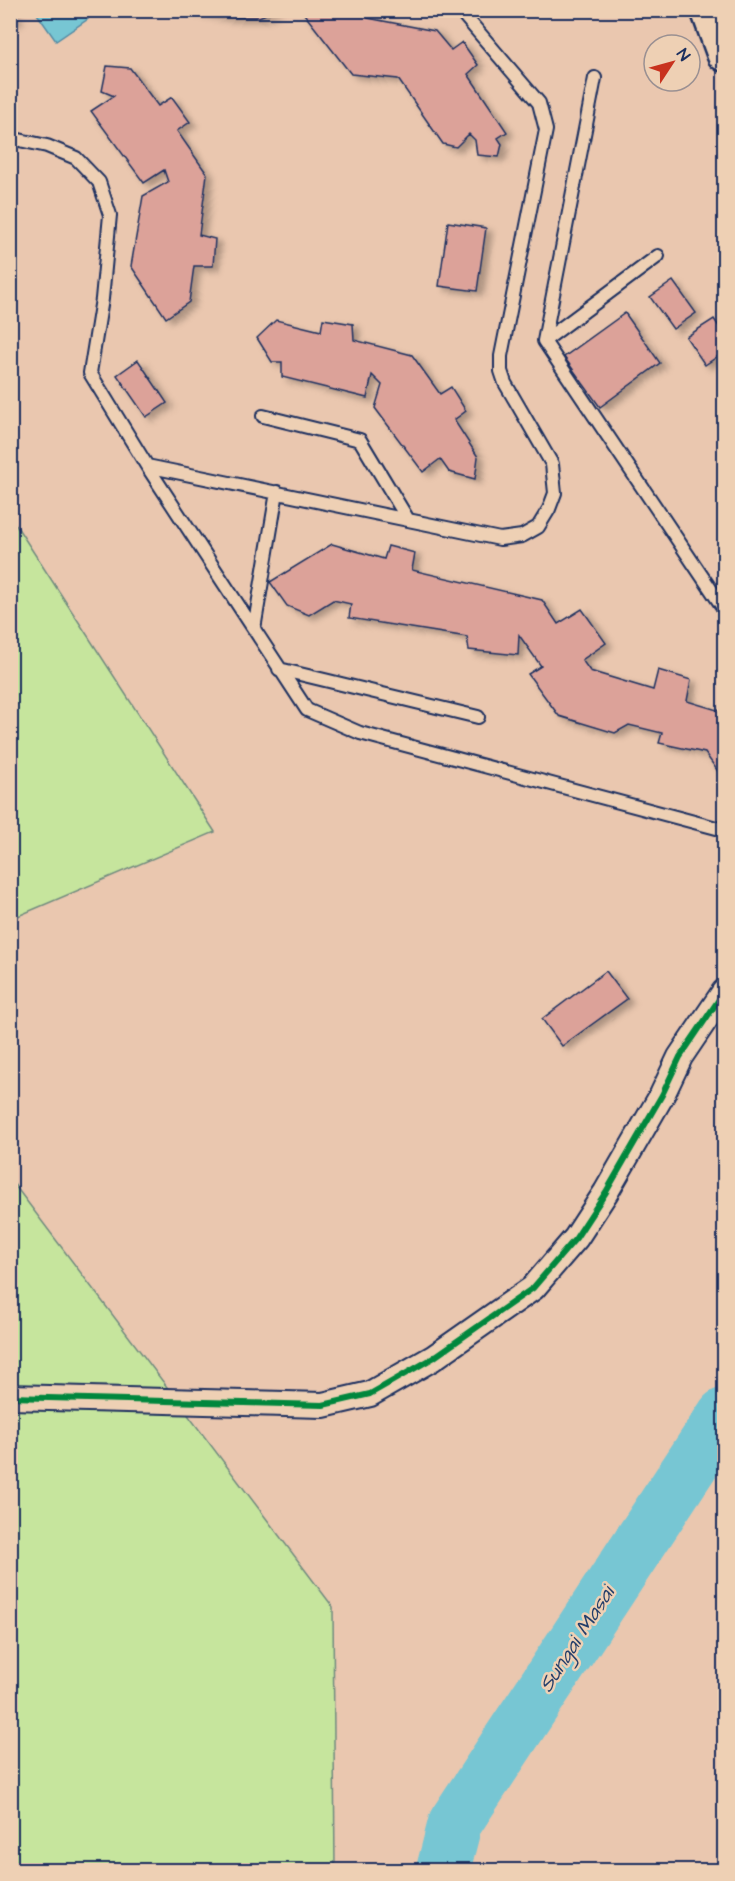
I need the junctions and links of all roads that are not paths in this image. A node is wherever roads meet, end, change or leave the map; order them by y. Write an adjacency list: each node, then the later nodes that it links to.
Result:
1 (446, 10): 11 (lane)
2 (708, 10): 3 (main road)
3 (724, 54)
4 (595, 78): 7 (lane)
5 (10, 138): 9 (lane)
6 (658, 256): 7 (lane)
7 (544, 341): 12 (lane)
8 (263, 416): 11 (lane)
9 (147, 466): 10 (lane); 13 (lane)
10 (277, 492): 11 (lane); 13 (lane)
11 (406, 518)
12 (724, 609)
13 (254, 629): 14 (lane)
14 (279, 669): 15 (lane); 16 (lane)
15 (478, 717)
16 (724, 830)
17 (724, 992): 18 (street)
18 (10, 1397)

